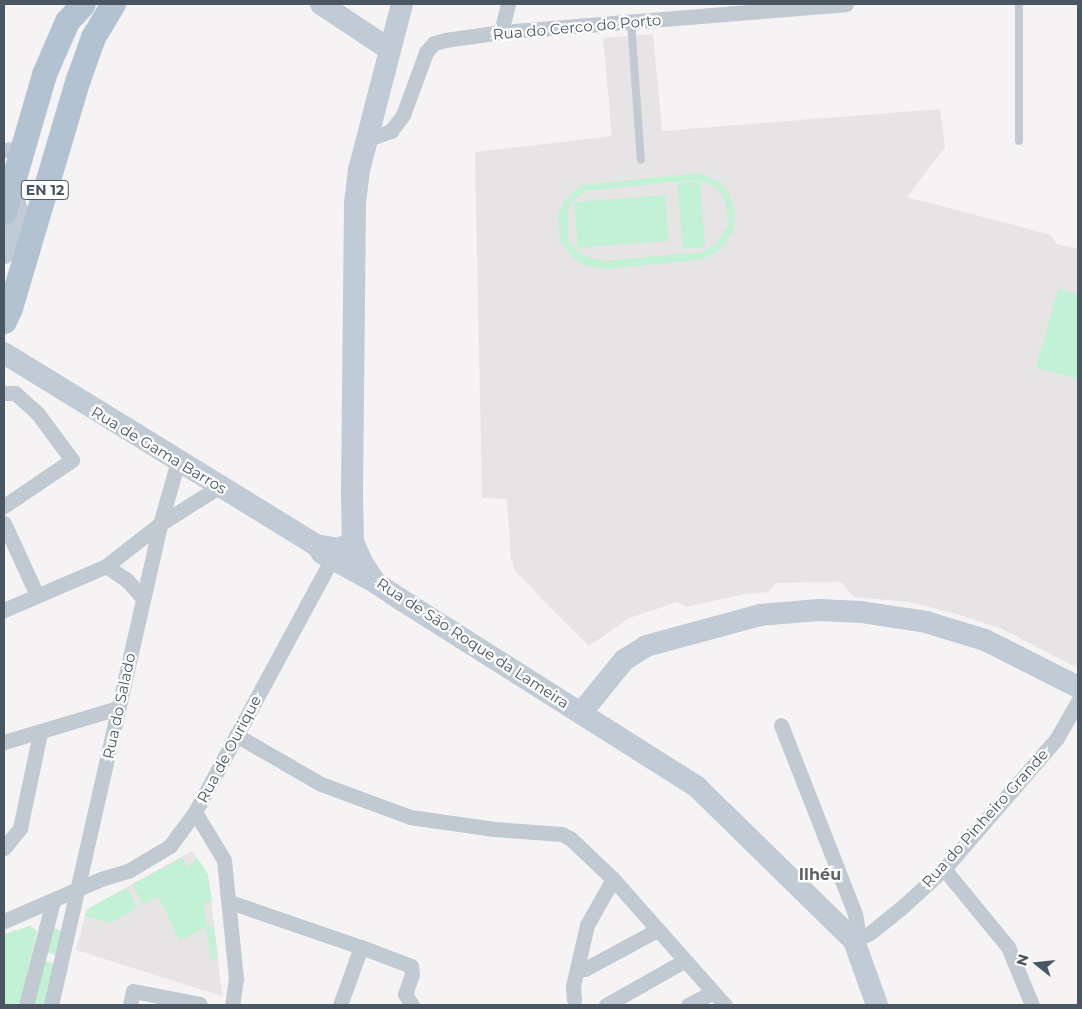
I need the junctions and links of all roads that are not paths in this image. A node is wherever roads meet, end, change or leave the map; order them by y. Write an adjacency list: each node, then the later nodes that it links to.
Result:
1 (113, 4): 18 (main road, EN 12)
2 (320, 4): 10 (main road)
3 (402, 4): 10 (main road, Rua de São Roque da Lameira)
4 (508, 4): 9 (street)
5 (846, 4): 8 (street, Rua do Cerco do Porto)
6 (1019, 4): 12 (lane)
7 (74, 10): 13 (main road, EN 12)
8 (631, 22): 9 (street, Rua do Cerco do Porto); 14 (lane)
9 (501, 32): 11 (street, Rua do Cerco do Porto)
10 (389, 49): 11 (main road, Rua de São Roque da Lameira)
11 (366, 140): 26 (main road, Rua de São Roque da Lameira)
12 (1019, 140)
13 (13, 149): 15 (main road, EN 12)
14 (640, 160)
15 (11, 188): 16 (main road, EN 12); 17 (main road)
16 (4, 212)
17 (4, 253)
18 (4, 321)
19 (4, 353): 21 (main road, Rua de Gama Barros)
20 (4, 393): 23 (street)
21 (178, 461): 22 (main road, Rua de Gama Barros); 25 (street, Rua do Salado)
22 (220, 486): 25 (street); 27 (main road, Rua de Gama Barros)
23 (4, 506)
24 (4, 523): 30 (street)
25 (160, 524): 28 (street); 31 (street, Rua do Salado)
26 (354, 542): 27 (main road, Rua de Gama Barros); 29 (main road, Rua de São Roque da Lameira)
27 (324, 552): 29 (main road, Rua de Gama Barros); 39 (street, Rua de Ourique)
28 (106, 566): 30 (street); 31 (street)
29 (376, 583): 36 (main road, Rua de São Roque da Lameira)
30 (37, 595): 32 (street)
31 (142, 598): 35 (street, Rua do Salado)
32 (4, 610)
33 (1078, 687): 36 (main road)
34 (1078, 701): 43 (street, Rua do Pinheiro Grande)
35 (118, 708): 38 (street); 45 (street, Rua do Salado)
36 (581, 713): 50 (main road, Rua de São Roque da Lameira)
37 (781, 725): 50 (street)
38 (40, 733): 40 (street); 42 (street)
39 (236, 735): 41 (street, Rua de Ourique); 44 (street)
40 (4, 742)
41 (195, 812): 45 (street, Rua de Ourique); 47 (street)
42 (4, 848)
43 (944, 869): 50 (street, Rua do Pinheiro Grande); 67 (street)
44 (613, 879): 49 (street); 53 (street)
45 (79, 888): 46 (street, Rua de Ourique); 58 (street, Rua do Salado)
46 (53, 901): 48 (street, Rua de Ourique); 57 (street)
47 (230, 902): 51 (street); 60 (street)
48 (4, 921)
49 (657, 930): 52 (street); 53 (street)
50 (854, 940): 66 (main road, Rua de São Roque da Lameira)
51 (360, 947): 61 (street); 62 (street)
52 (684, 961): 54 (street); 63 (street)
53 (577, 969): 55 (street)
54 (713, 992): 64 (street); 65 (street)
55 (571, 1003)
56 (200, 1004): 59 (street)
57 (26, 1005)
58 (51, 1005)
59 (130, 1005)
60 (232, 1005)
61 (340, 1005)
62 (412, 1005)
63 (606, 1005)
64 (688, 1005)
65 (725, 1005)
66 (877, 1005)
67 (1032, 1005)

